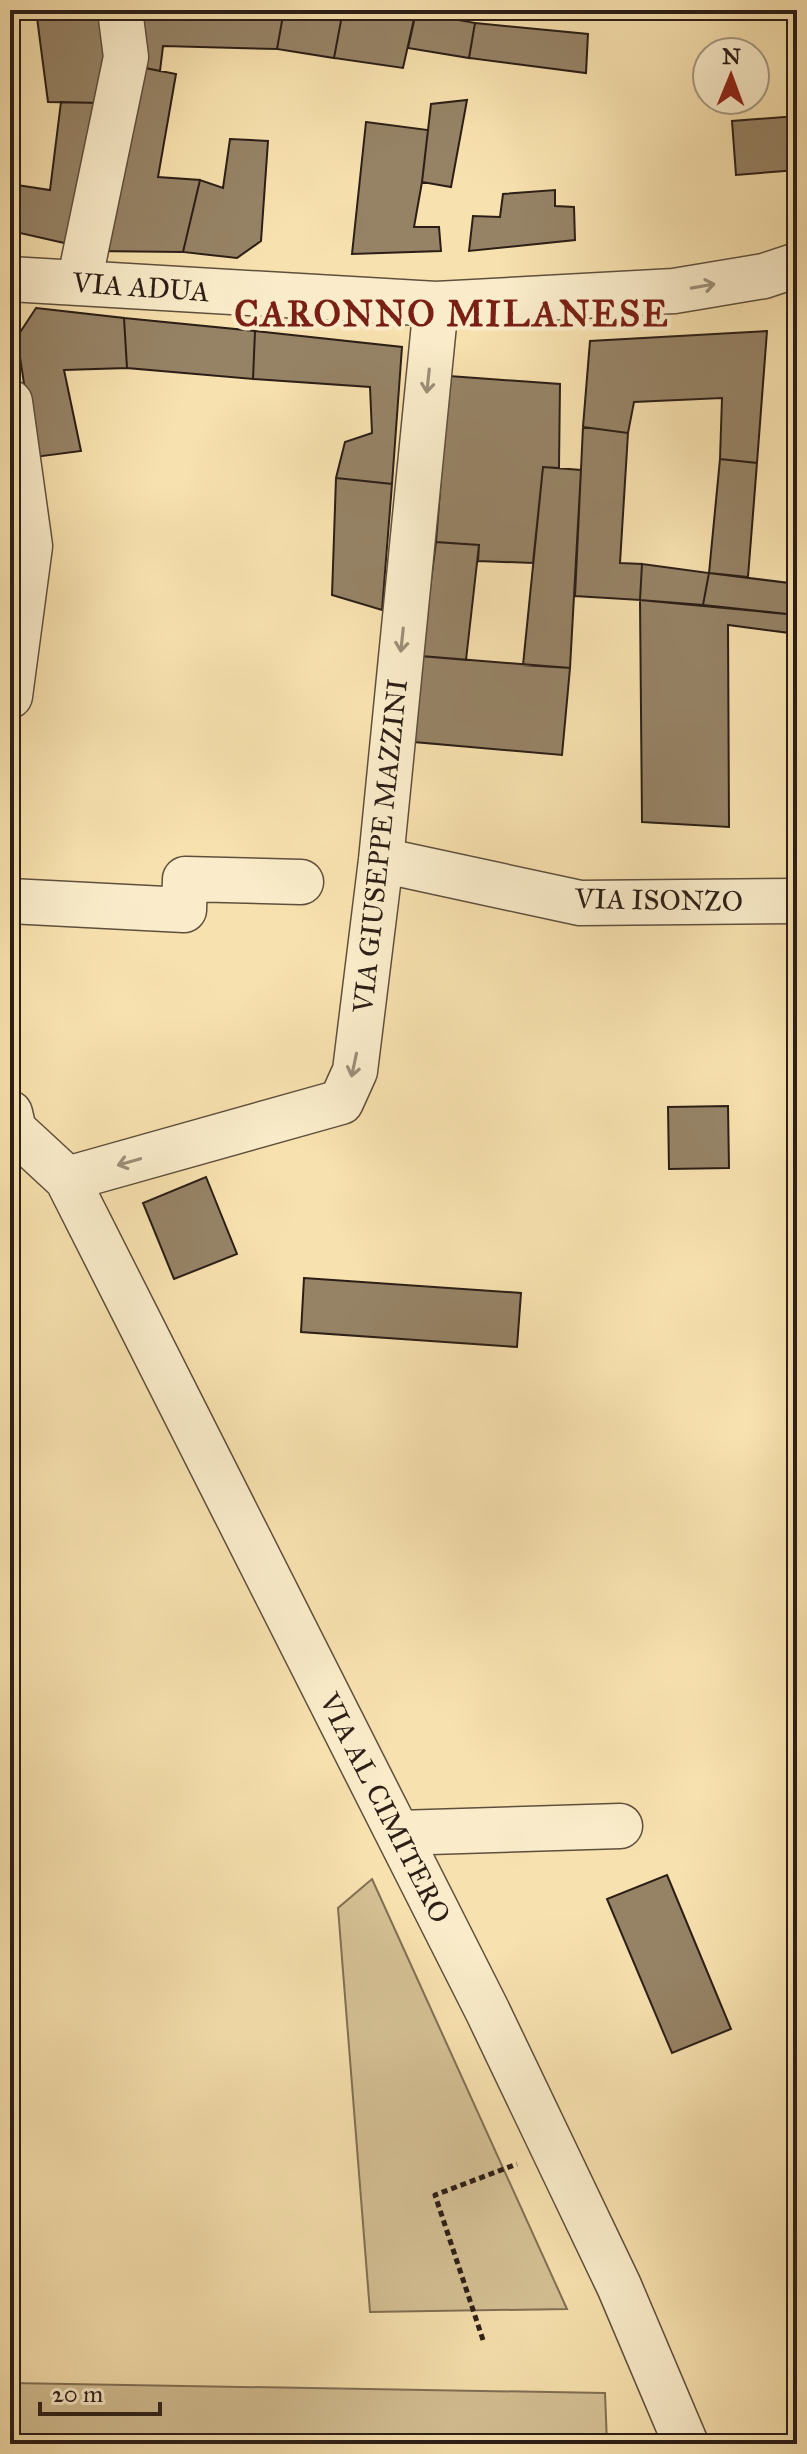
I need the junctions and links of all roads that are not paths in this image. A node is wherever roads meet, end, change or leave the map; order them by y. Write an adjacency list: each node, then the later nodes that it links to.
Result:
1 (120, 10): 4 (street)
2 (797, 265): 5 (street, VIA ADUA, one-way to 2)
3 (10, 279): 4 (street, VIA ADUA)
4 (79, 283): 5 (street, VIA ADUA)
5 (436, 304): 9 (street, VIA GIUSEPPE MAZZINI, one-way to 9)
6 (10, 402): 7 (street)
7 (15, 467): 8 (street)
8 (10, 696)
9 (381, 860): 12 (street, VIA ISONZO); 14 (street, VIA GIUSEPPE MAZZINI, one-way to 14)
10 (301, 882): 11 (street)
11 (10, 901)
12 (797, 901)
13 (11, 1124): 14 (street)
14 (67, 1179): 16 (street, VIA AL CIMITERO)
15 (620, 1826): 16 (street)
16 (398, 1833): 17 (street, VIA AL CIMITERO)
17 (686, 2444)

